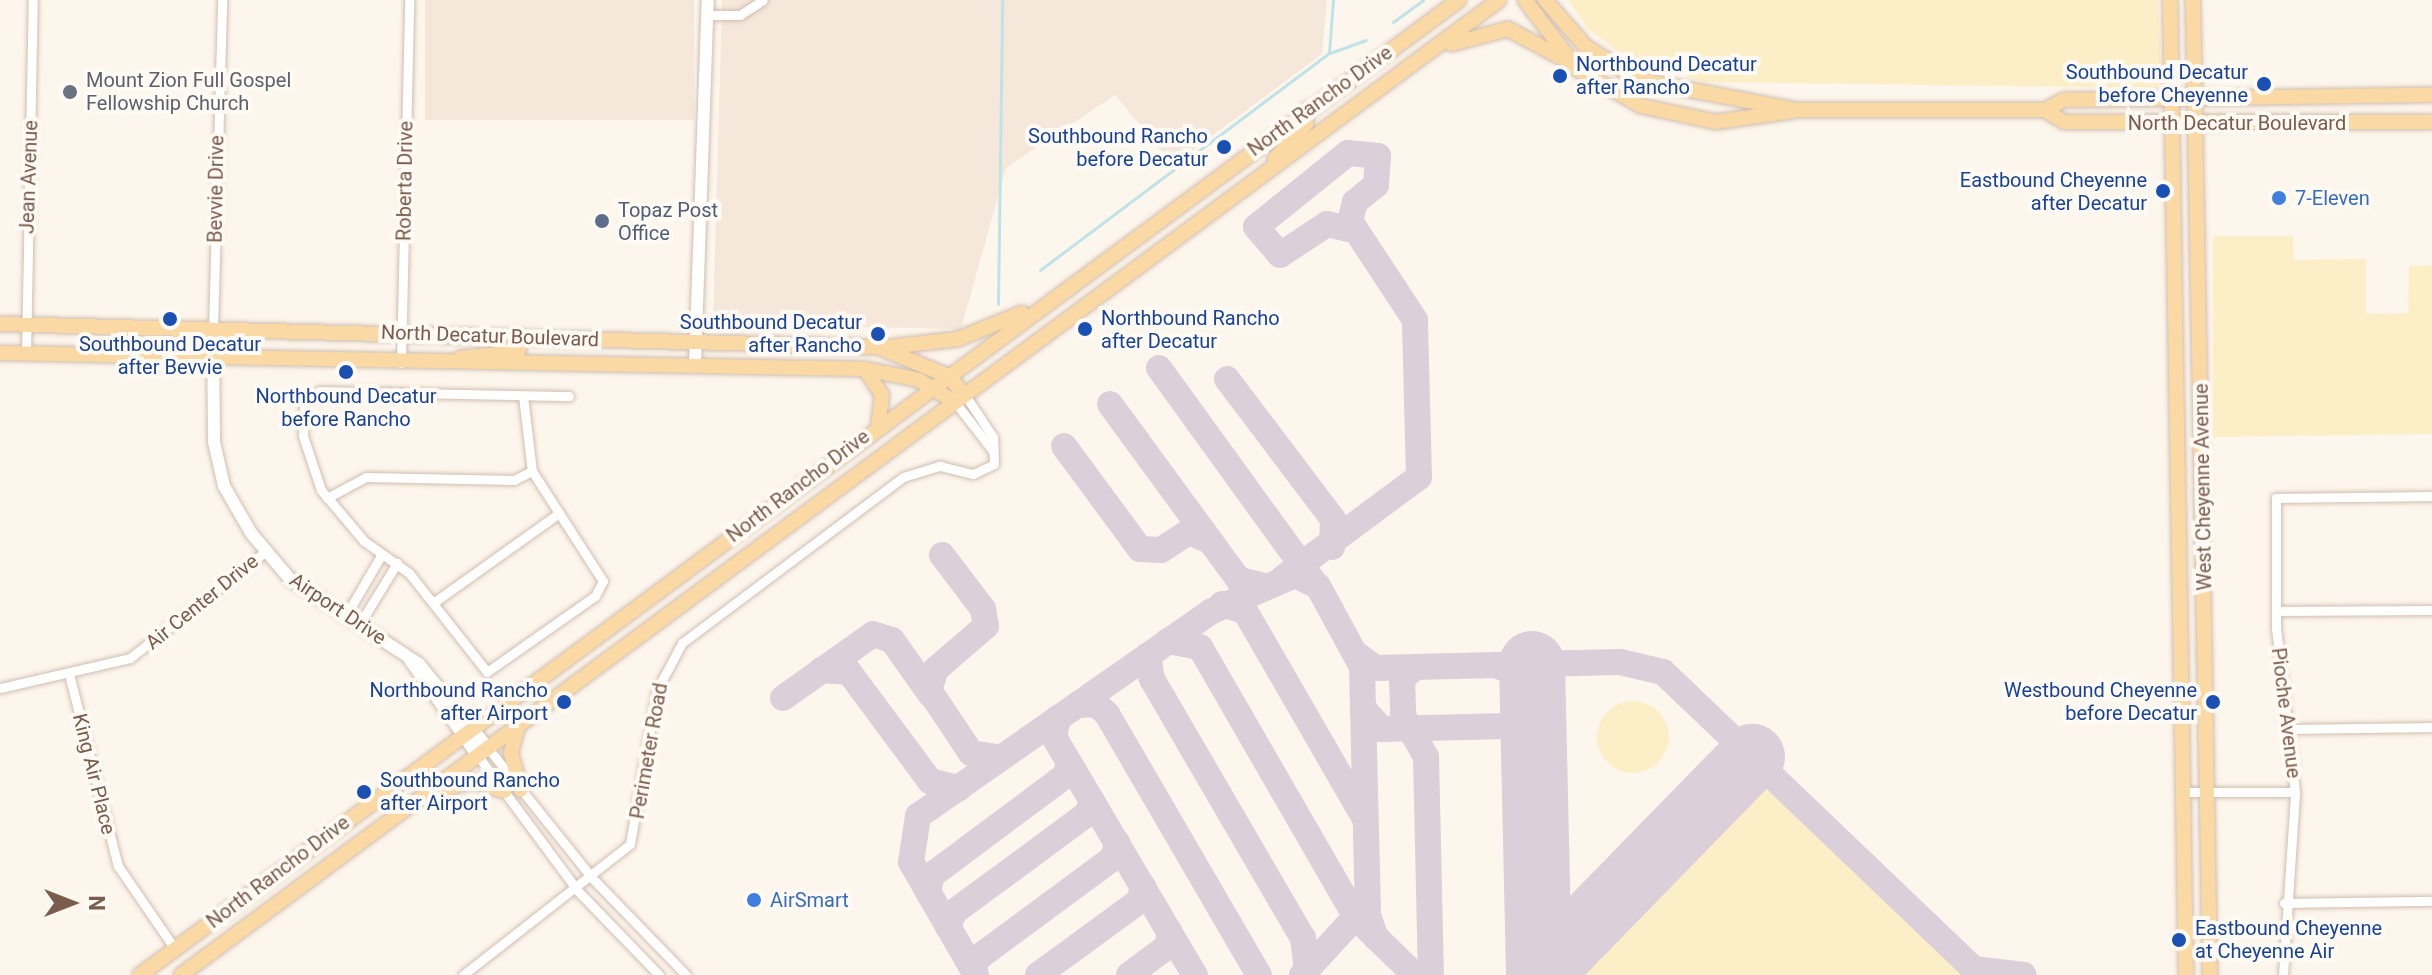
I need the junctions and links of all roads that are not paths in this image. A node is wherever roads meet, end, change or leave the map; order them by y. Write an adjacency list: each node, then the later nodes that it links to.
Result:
1 (33, 0): 29 (street, Jean Avenue)
2 (222, 0): 30 (street, Bevvie Drive)
3 (409, 0): 31 (street, Roberta Drive)
4 (708, 0): 13 (street)
5 (763, 0): 13 (street)
6 (1459, 0): 20 (main road, North Rancho Drive)
7 (1499, 0): 15 (main road, North Rancho Drive)
8 (1525, 0): 16 (main road, North Decatur Boulevard)
9 (1545, 0): 14 (main road, North Decatur Boulevard)
10 (1555, 0): 14 (main road)
11 (2170, 0): 19 (main road, West Cheyenne Avenue)
12 (2193, 0): 17 (main road, West Cheyenne Avenue)
13 (707, 15): 33 (street)
14 (1560, 20): 21 (main road, North Decatur Boulevard)
15 (1424, 58): 16 (main road); 26 (main road, North Rancho Drive)
16 (1577, 69): 21 (main road, North Decatur Boulevard)
17 (2196, 95): 18 (main road, North Decatur Boulevard); 19 (main road, North Decatur Boulevard); 25 (main road, West Cheyenne Avenue)
18 (2432, 95)
19 (2173, 99): 22 (main road, North Decatur Boulevard); 23 (main road, West Cheyenne Avenue)
20 (1306, 110): 26 (main road); 27 (main road, North Rancho Drive)
21 (1797, 110): 22 (main road, North Decatur Boulevard)
22 (2045, 110): 23 (main road, North Decatur Boulevard)
23 (2174, 122): 25 (main road, North Decatur Boulevard); 69 (main road, West Cheyenne Avenue)
24 (2432, 122): 25 (main road, North Decatur Boulevard)
25 (2197, 124): 70 (main road, West Cheyenne Avenue)
26 (1259, 177): 46 (main road, North Rancho Drive)
27 (1041, 306): 34 (main road); 42 (main road, North Rancho Drive)
28 (0, 324): 29 (main road, North Decatur Boulevard)
29 (26, 325): 30 (main road, North Decatur Boulevard); 36 (street, Jean Avenue)
30 (213, 329): 31 (main road, North Decatur Boulevard); 37 (street, Airport Drive)
31 (401, 333): 32 (main road, North Decatur Boulevard); 38 (street, Roberta Drive)
32 (522, 336): 33 (main road, North Decatur Boulevard); 39 (main road)
33 (697, 343): 34 (main road, North Decatur Boulevard); 40 (street)
34 (878, 347): 42 (main road, North Decatur Boulevard)
35 (0, 353): 36 (main road, North Decatur Boulevard)
36 (26, 353): 37 (main road, North Decatur Boulevard)
37 (213, 358): 38 (main road, North Decatur Boulevard); 52 (street, Airport Drive)
38 (401, 363): 39 (main road, North Decatur Boulevard)
39 (440, 363): 40 (main road, North Decatur Boulevard)
40 (695, 364): 41 (main road, North Decatur Boulevard)
41 (865, 369): 43 (main road, North Decatur Boulevard); 47 (main road)
42 (948, 376): 43 (main road, North Rancho Drive); 46 (main road, North Decatur Boulevard)
43 (933, 387): 46 (main road, North Decatur Boulevard); 47 (main road, North Rancho Drive)
44 (523, 396): 45 (street); 48 (street); 50 (street)
45 (569, 396)
46 (960, 398): 62 (main road, North Rancho Drive); 73 (street, Perimeter Road)
47 (876, 428): 65 (main road, North Rancho Drive)
48 (532, 471): 50 (street); 51 (street)
49 (2432, 496): 57 (street, Pioche Avenue)
50 (327, 498): 53 (street)
51 (559, 513): 55 (street); 55 (street)
52 (266, 551): 58 (street, Airport Drive); 60 (street, Air Center Drive)
53 (382, 554): 54 (street); 58 (street)
54 (397, 563): 55 (street); 59 (street)
55 (433, 603)
56 (2432, 610): 57 (street)
57 (2276, 611): 64 (street, Pioche Avenue)
58 (345, 617): 59 (street, Airport Drive)
59 (359, 625): 65 (street, Airport Drive)
60 (70, 678): 61 (street, Air Center Drive); 77 (street, King Air Place)
61 (0, 688)
62 (518, 726): 66 (main road, North Rancho Drive); 67 (main road)
63 (2432, 727): 64 (street)
64 (2291, 729): 71 (street, Pioche Avenue)
65 (467, 731): 66 (street); 77 (main road, North Rancho Drive)
66 (483, 752): 67 (street); 68 (street); 72 (main road, North Rancho Drive)
67 (521, 790): 73 (street)
68 (505, 791): 72 (main road); 74 (street)
69 (2183, 792): 70 (street); 84 (main road, West Cheyenne Avenue)
70 (2209, 792): 71 (street); 85 (main road, West Cheyenne Avenue)
71 (2295, 792): 76 (street, Pioche Avenue)
72 (426, 794): 80 (main road, North Rancho Drive)
73 (593, 879): 74 (street, Perimeter Road); 83 (street)
74 (578, 891): 81 (street, Perimeter Road); 82 (street)
75 (2432, 901): 76 (street)
76 (2284, 903): 86 (street, Pioche Avenue)
77 (175, 949): 78 (main road, North Rancho Drive); 79 (main road)
78 (140, 975)
79 (157, 975)
80 (181, 975)
81 (463, 975)
82 (659, 975)
83 (686, 975)
84 (2186, 975)
85 (2210, 975)
86 (2283, 975)

